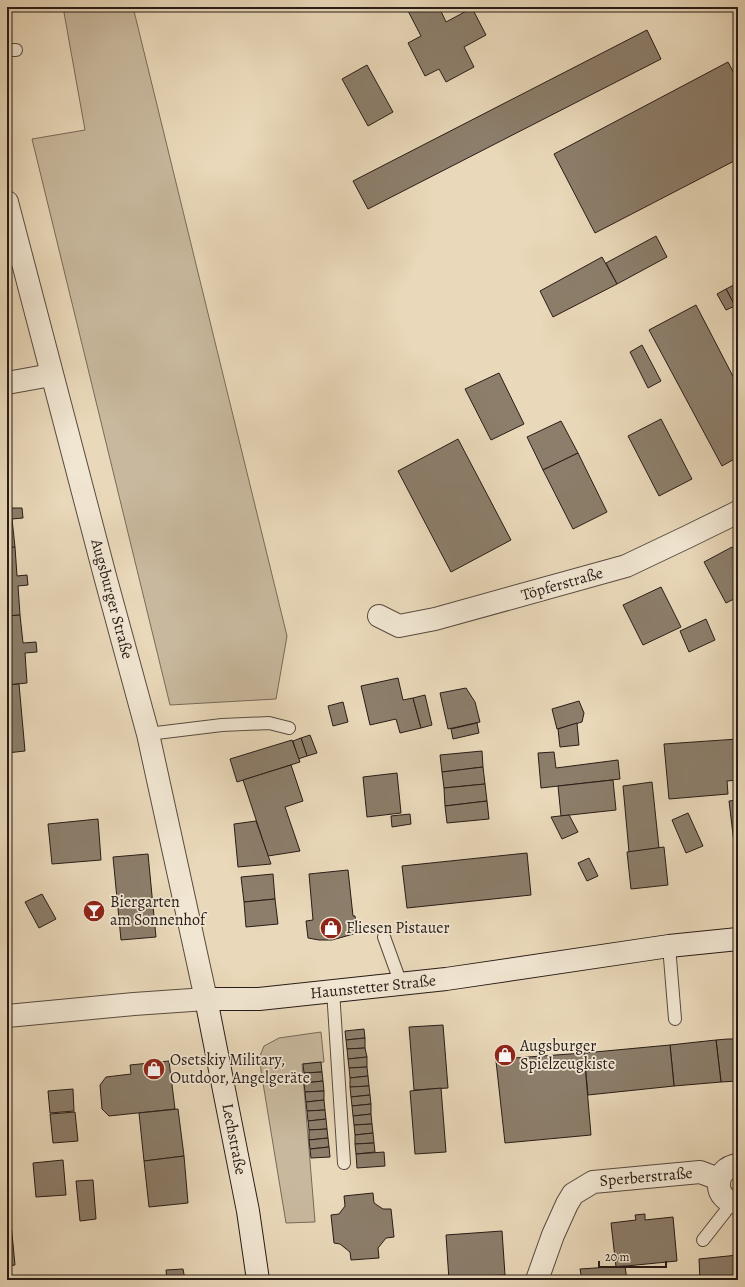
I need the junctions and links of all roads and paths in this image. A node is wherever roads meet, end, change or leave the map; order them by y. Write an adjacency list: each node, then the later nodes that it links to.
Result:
1 (7, 202): 2 (street, Augsburger Straße)
2 (52, 375): 3 (street); 7 (street, Augsburger Straße)
3 (7, 383)
4 (738, 512): 5 (street, Töpferstraße)
5 (379, 616)
6 (289, 728): 7 (lane)
7 (148, 734): 13 (street, Augsburger Straße)
8 (384, 937): 11 (lane)
9 (738, 939): 10 (street, Haunstetter Straße)
10 (669, 946): 11 (street, Haunstetter Straße); 15 (lane)
11 (401, 984): 12 (street, Haunstetter Straße)
12 (333, 990): 13 (street, Haunstetter Straße); 16 (lane)
13 (206, 999): 14 (street, Haunstetter Straße); 21 (street, Lechstraße)
14 (7, 1016)
15 (676, 1019)
16 (344, 1163)
17 (738, 1165): 18 (street)
18 (719, 1180): 19 (street); 22 (street, Sperberstraße)
19 (734, 1202): 20 (lane)
20 (703, 1240)
21 (258, 1280)
22 (537, 1280)

